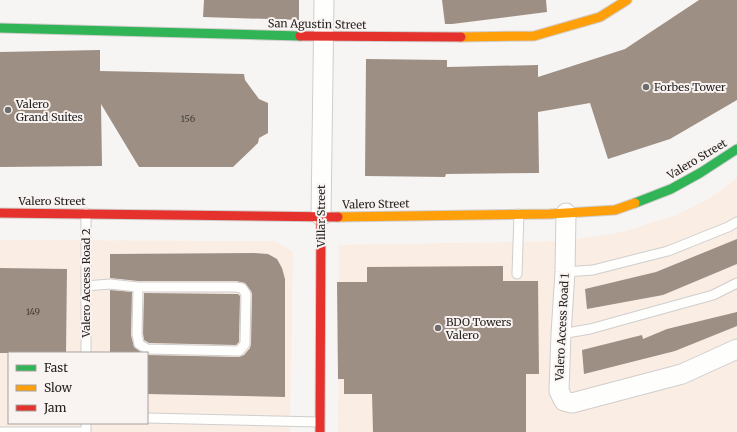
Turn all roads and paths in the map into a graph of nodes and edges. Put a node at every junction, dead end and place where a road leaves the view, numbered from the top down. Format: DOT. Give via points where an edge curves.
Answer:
graph roads {
  1 [pos="324,0"];
  2 [pos="627,0"];
  3 [pos="0,28"];
  4 [pos="323,36"];
  5 [pos="737,149"];
  6 [pos="0,213"];
  7 [pos="566,213"];
  8 [pos="86,214"];
  9 [pos="519,214"];
  10 [pos="321,216"];
  11 [pos="737,222"];
  12 [pos="565,272"];
  13 [pos="517,274"];
  14 [pos="737,283"];
  15 [pos="86,286"];
  16 [pos="138,287"];
  17 [pos="561,334"];
  18 [pos="737,349"];
  19 [pos="86,352"];
  20 [pos="148,418"];
  21 [pos="320,422"];
  22 [pos="86,424"];
  23 [pos="0,432"];
  24 [pos="320,432"];
  1 -- 4 [label="street, Villar Street"];
  2 -- 4 [label="street, San Agustin Street" via="600,17 534,36"];
  3 -- 4 [label="street, San Agustin Street"];
  4 -- 10 [label="street, Villar Street"];
  5 -- 7 [label="street, Valero Street" via="671,190 615,210"];
  6 -- 8 [label="street, Valero Street"];
  7 -- 9 [label="street, Valero Street"];
  7 -- 12 [label="street, Valero Access Road 1"];
  8 -- 10 [label="street, Valero Street"];
  8 -- 15 [label="lane, Valero Access Road 2"];
  9 -- 10 [label="street, Valero Street"];
  9 -- 13 [label="lane"];
  10 -- 21 [label="street, Villar Street"];
  11 -- 12 [label="lane" via="668,251 593,270"];
  12 -- 17 [label="street, Valero Access Road 1"];
  14 -- 17 [label="lane" via="713,295 590,330"];
  15 -- 16 [label="lane" via="110,284"];
  15 -- 19 [label="lane, Valero Access Road 2"];
  16 -- 16 [label="lane" via="137,334 140,344 147,349 239,351 244,344 246,294 242,288"];
  17 -- 18 [label="street, Valero Access Road 1" via="559,390 564,402 572,403 682,374"];
  20 -- 21 [label="lane"];
  21 -- 24 [label="street, Villar Street"];
  22 -- 23 [label="lane" via="86,432"];
}
